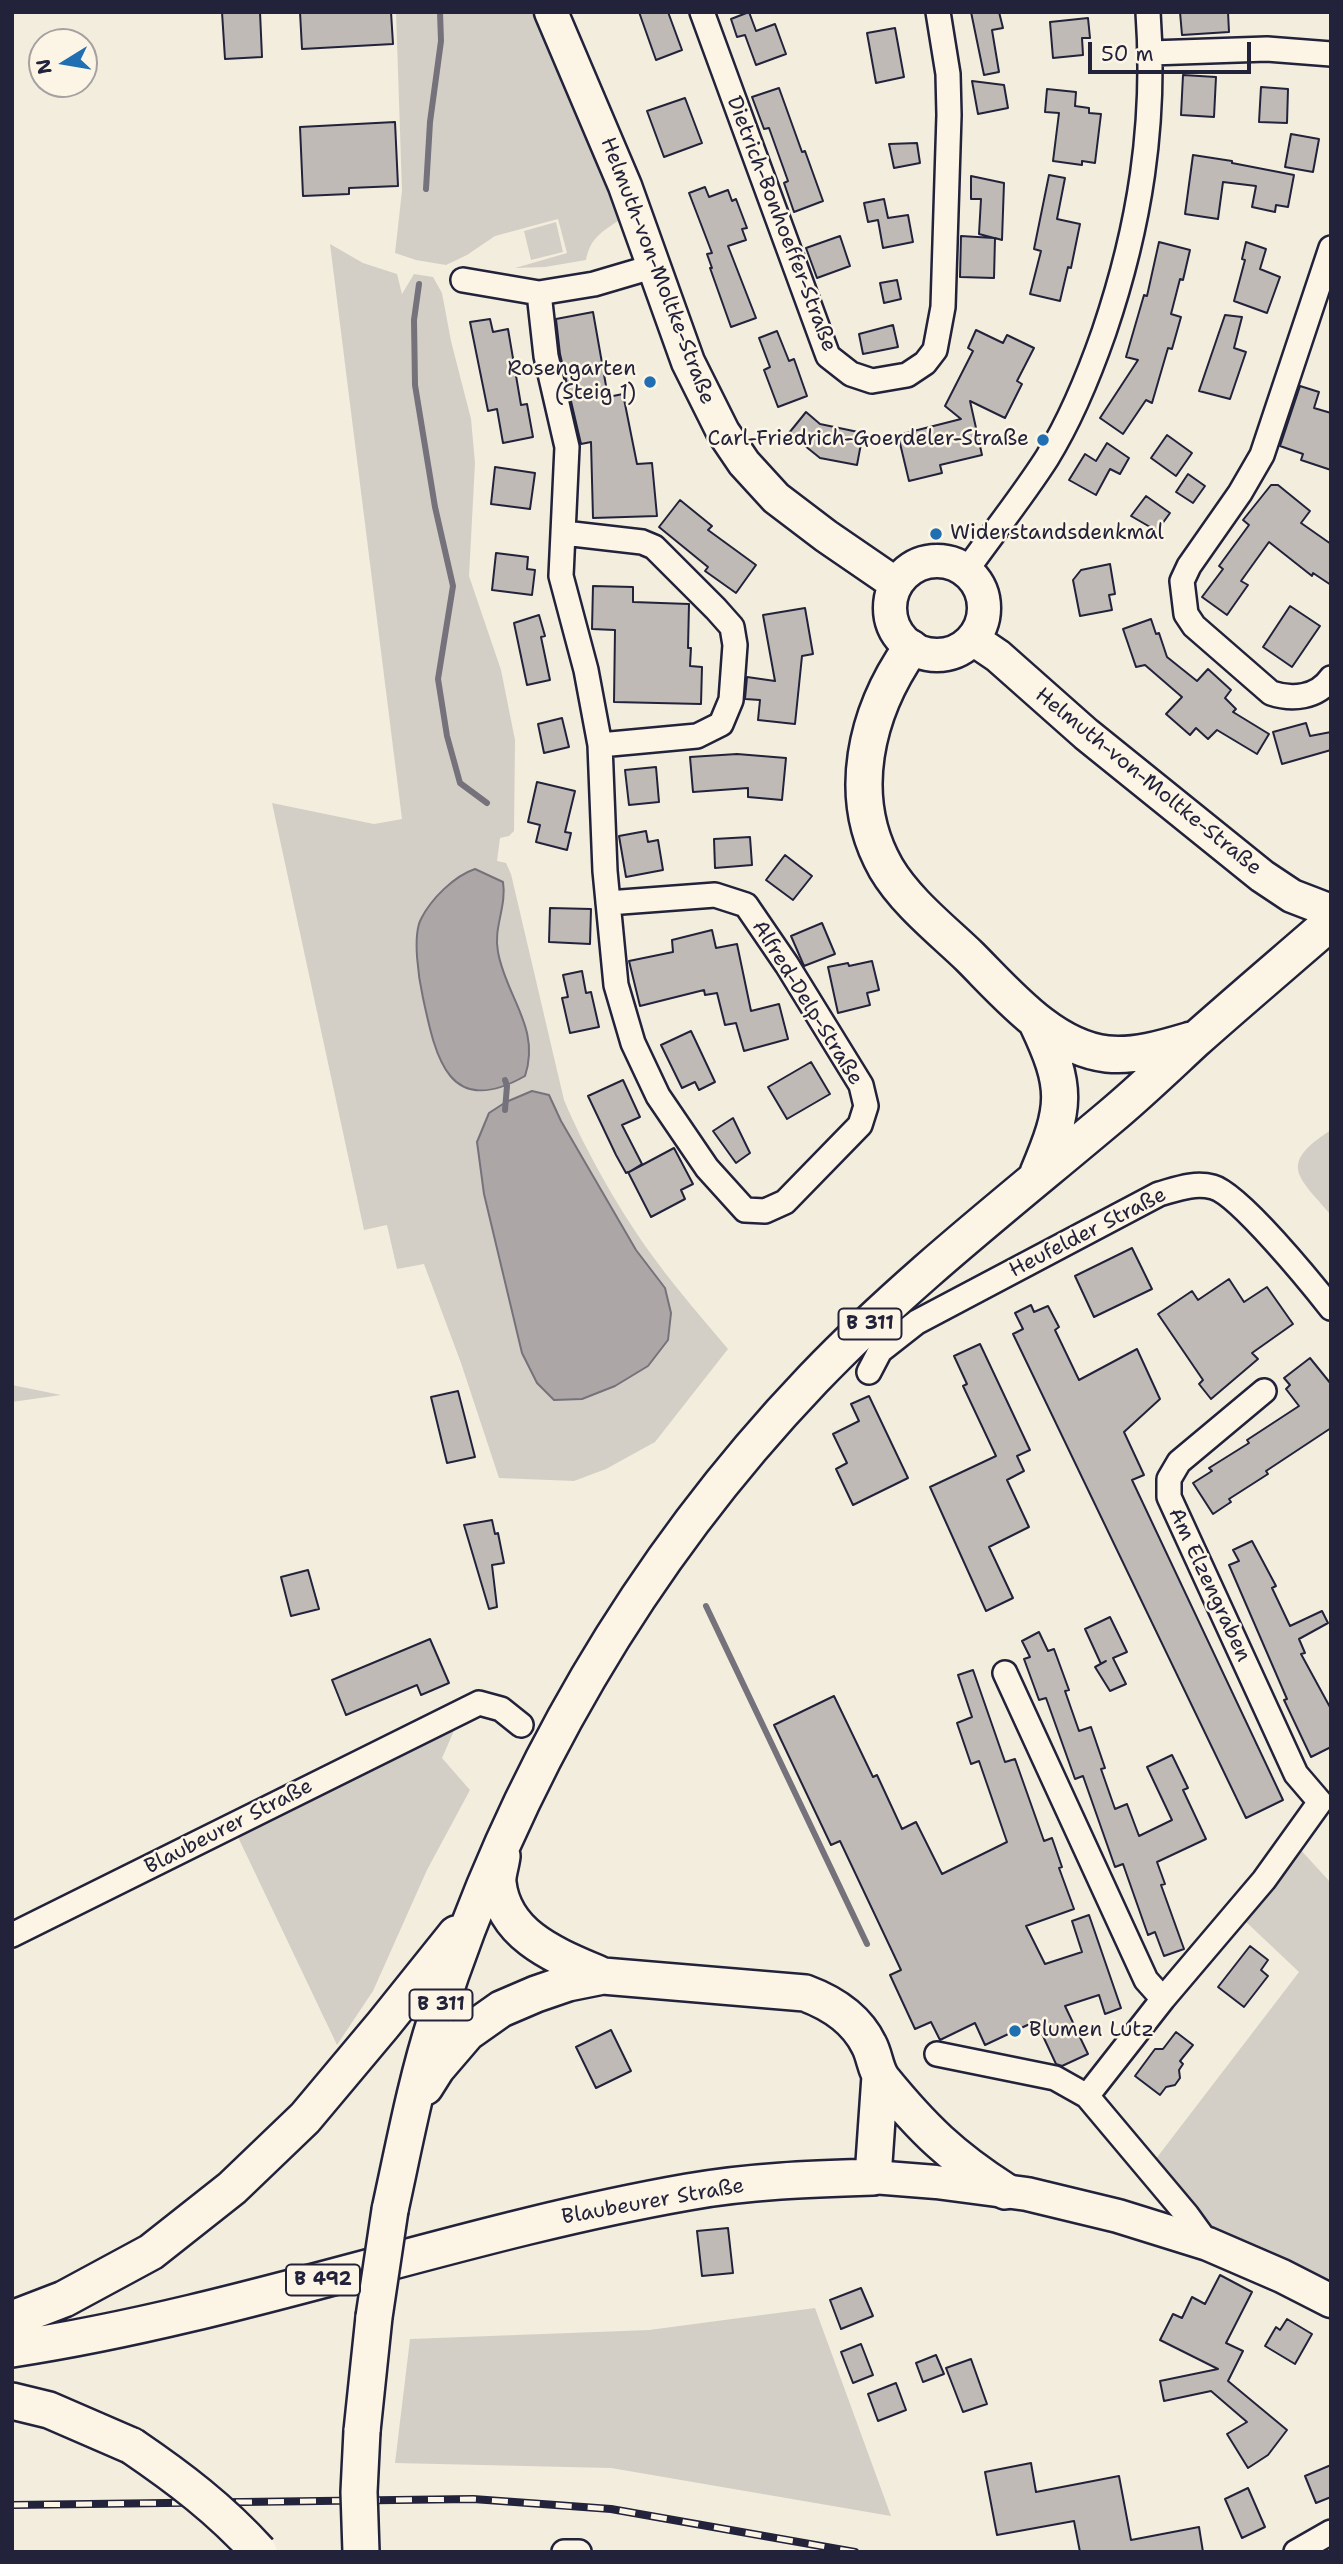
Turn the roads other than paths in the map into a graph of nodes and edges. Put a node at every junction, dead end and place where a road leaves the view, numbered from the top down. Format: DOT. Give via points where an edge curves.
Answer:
graph roads {
  1 [pos="551,12"];
  2 [pos="702,12"];
  3 [pos="938,12"];
  4 [pos="1148,12"];
  5 [pos="1151,53"];
  6 [pos="1331,54"];
  7 [pos="1331,248"];
  8 [pos="654,266"];
  9 [pos="463,280"];
  10 [pos="539,293"];
  11 [pos="564,533"];
  12 [pos="967,571"];
  13 [pos="896,584"];
  14 [pos="973,639"];
  15 [pos="911,648"];
  16 [pos="1331,678"];
  17 [pos="600,744"];
  18 [pos="608,903"];
  19 [pos="1331,911"];
  20 [pos="1331,922"];
  21 [pos="1037,1023"];
  22 [pos="1197,1038"];
  23 [pos="1035,1180"];
  24 [pos="1331,1308"];
  25 [pos="869,1372"];
  26 [pos="1264,1391"];
  27 [pos="1005,1674"];
  28 [pos="521,1725"];
  29 [pos="1325,1795"];
  30 [pos="506,1832"];
  31 [pos="475,1909"];
  32 [pos="12,1935"];
  33 [pos="603,1976"];
  34 [pos="1163,1999"];
  35 [pos="937,2054"];
  36 [pos="880,2076"];
  37 [pos="1087,2096"];
  38 [pos="413,2104"];
  39 [pos="873,2177"];
  40 [pos="1005,2191"];
  41 [pos="1208,2244"];
  42 [pos="1331,2301"];
  43 [pos="12,2319"];
  44 [pos="12,2349"];
  45 [pos="12,2401"];
  46 [pos="1331,2532"];
  47 [pos="259,2552"];
  48 [pos="361,2552"];
  49 [pos="564,2552"];
  50 [pos="579,2552"];
  51 [pos="1296,2552"];
  1 -- 8 [label="street, Helmuth-von-Moltke-Straße"];
  2 -- 3 [label="street, Dietrich-Bonhoeffer-Straße" via="828,356 851,374 872,381 907,375 925,363 937,342 943,307 949,115"];
  4 -- 5 [label="street"];
  5 -- 6 [label="street" via="1267,49"];
  5 -- 12 [label="street" via="1150,118 1140,197 1121,281 1097,351 1048,456"];
  7 -- 16 [label="street" via="1262,455 1182,581 1186,614 1194,626 1271,693 1287,699 1308,695"];
  8 -- 10 [label="street" via="594,284"];
  8 -- 13 [label="street, Helmuth-von-Moltke-Straße" via="699,389 744,463 776,498"];
  9 -- 10 [label="street"];
  10 -- 11 [label="street, Alfred-Delp-Straße" via="546,356 568,447"];
  11 -- 17 [label="street, Alfred-Delp-Straße" via="561,576"];
  11 -- 17 [label="street" via="654,547 732,627 732,700 721,724 697,736"];
  12 -- 13 [label="street" via="945,561 925,562 909,569"];
  12 -- 14 [label="street" via="979,586 984,604 982,624"];
  13 -- 15 [label="street" via="891,618"];
  14 -- 15 [label="street" via="950,654 923,654"];
  14 -- 19 [label="street, Helmuth-von-Moltke-Straße" via="1262,876 1292,896"];
  15 -- 21 [label="main road" via="894,671 876,712 864,759 864,799 871,836 887,870 910,898"];
  17 -- 18 [label="street, Alfred-Delp-Straße"];
  18 -- 18 [label="street, Alfred-Delp-Straße" via="616,985 633,1043 658,1096 707,1168 745,1210 765,1211 785,1202 860,1125 866,1106 861,1084 746,905 715,895"];
  20 -- 22 [label="main road, B 311"];
  21 -- 22 [label="main road" via="1070,1043 1106,1054 1148,1052"];
  21 -- 23 [label="main road" via="1054,1059 1061,1092 1056,1131"];
  22 -- 23 [label="main road, B 311"];
  23 -- 30 [label="main road, B 311" via="899,1295 812,1380 721,1485 655,1573 595,1665"];
  24 -- 25 [label="street, Heufelder Straße" via="1292,1260 1236,1204 1215,1188 1192,1185 1159,1194 917,1322 880,1351"];
  26 -- 29 [label="street, Am Elzengraben" via="1179,1462 1169,1479 1169,1497 1296,1774"];
  27 -- 34 [label="street" via="1146,1980"];
  28 -- 32 [label="street, Blaubeurer Straße" via="501,1709 480,1703"];
  29 -- 34 [label="street, Am Elzengraben" via="1264,1880"];
  30 -- 31 [label="main road, B 311"];
  30 -- 33 [label="main road" via="498,1882 504,1907 518,1929 544,1948"];
  31 -- 38 [label="main road, B 311" via="435,2020"];
  31 -- 43 [label="main road" via="304,2118 232,2188 150,2252 64,2299"];
  33 -- 36 [label="main road" via="805,1993 828,2001 849,2017 869,2045"];
  33 -- 38 [label="main road" via="500,2009 467,2033"];
  34 -- 37 [label="street, Am Elzengraben"];
  35 -- 37 [label="street" via="1055,2078"];
  36 -- 39 [label="main road"];
  36 -- 40 [label="main road" via="947,2151"];
  37 -- 41 [label="street"];
  38 -- 48 [label="main road, B 311, bridge" via="373,2316 362,2431"];
  39 -- 40 [label="street, Blaubeurer Straße"];
  39 -- 44 [label="main road, Blaubeurer Straße / B 492" via="741,2185 631,2203 504,2231 201,2313"];
  40 -- 41 [label="street, Blaubeurer Straße" via="1118,2216"];
  41 -- 42 [label="street, Blaubeurer Straße"];
  45 -- 47 [label="main road, bridge" via="49,2410 132,2446 185,2481"];
  46 -- 51 [label="street"];
  49 -- 50 [label="street"];
}
